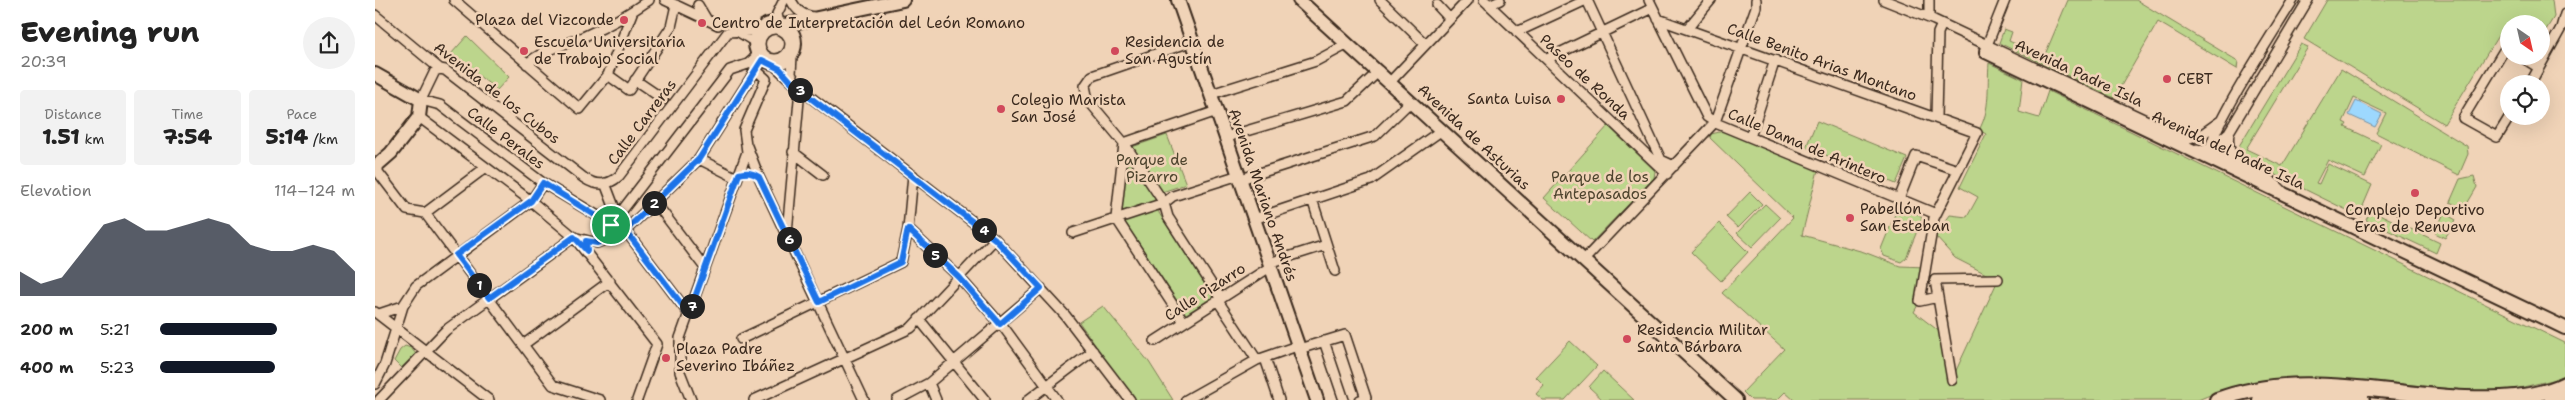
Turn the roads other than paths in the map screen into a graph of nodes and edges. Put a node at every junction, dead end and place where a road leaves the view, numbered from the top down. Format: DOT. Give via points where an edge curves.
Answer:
graph roads {
  1 [pos="454,0"];
  2 [pos="665,0"];
  3 [pos="783,0"];
  4 [pos="791,0"];
  5 [pos="902,0"];
  6 [pos="1178,0"];
  7 [pos="1380,0"];
  8 [pos="1468,0"];
  9 [pos="1500,0"];
  10 [pos="1586,0"];
  11 [pos="1711,0"];
  12 [pos="1884,0"];
  13 [pos="1929,0"];
  14 [pos="2005,0"];
  15 [pos="2293,0"];
  16 [pos="2309,0"];
  17 [pos="1304,1"];
  18 [pos="699,2"];
  19 [pos="1487,2"];
  20 [pos="1651,4"];
  21 [pos="1757,4"];
  22 [pos="640,5"];
  23 [pos="676,5"];
  24 [pos="1437,5"];
  25 [pos="695,14"];
  26 [pos="2565,14"];
  27 [pos="375,15"];
  28 [pos="813,17"];
  29 [pos="1450,18"];
  30 [pos="1929,18"];
  31 [pos="1658,19"];
  32 [pos="707,20"];
  33 [pos="1943,24"];
  34 [pos="2563,27"];
  35 [pos="785,29"];
  36 [pos="1687,29"];
  37 [pos="733,31"];
  38 [pos="1517,32"];
  39 [pos="1602,33"];
  40 [pos="758,36"];
  41 [pos="1193,41"];
  42 [pos="1348,44"];
  43 [pos="1425,44"];
  44 [pos="1987,45"];
  45 [pos="1743,48"];
  46 [pos="792,56"];
  47 [pos="2500,57"];
  48 [pos="1547,59"];
  49 [pos="1775,60"];
  50 [pos="762,62"];
  51 [pos="527,64"];
  52 [pos="2534,65"];
  53 [pos="2539,68"];
  54 [pos="440,69"];
  55 [pos="1379,72"];
  56 [pos="376,73"];
  57 [pos="608,75"];
  58 [pos="2535,75"];
  59 [pos="635,80"];
  60 [pos="1390,82"];
  61 [pos="799,89"];
  62 [pos="1211,94"];
  63 [pos="663,99"];
  64 [pos="421,100"];
  65 [pos="1411,101"];
  66 [pos="1217,111"];
  67 [pos="1936,117"];
  68 [pos="419,118"];
  69 [pos="2222,120"];
  70 [pos="1715,122"];
  71 [pos="2504,125"];
  72 [pos="1647,127"];
  73 [pos="1442,130"];
  74 [pos="2229,132"];
  75 [pos="1226,137"];
  76 [pos="1750,137"];
  77 [pos="2188,138"];
  78 [pos="1632,139"];
  79 [pos="2168,140"];
  80 [pos="746,142"];
  81 [pos="1124,143"];
  82 [pos="2209,150"];
  83 [pos="793,152"];
  84 [pos="699,159"];
  85 [pos="377,166"];
  86 [pos="1674,166"];
  87 [pos="2236,167"];
  88 [pos="485,168"];
  89 [pos="1958,170"];
  90 [pos="1667,174"];
  91 [pos="823,175"];
  92 [pos="913,175"];
  93 [pos="738,176"];
  94 [pos="759,177"];
  95 [pos="1240,177"];
  96 [pos="543,183"];
  97 [pos="605,184"];
  98 [pos="1312,199"];
  99 [pos="1899,199"];
  100 [pos="531,201"];
  101 [pos="655,202"];
  102 [pos="1164,203"];
  103 [pos="425,212"];
  104 [pos="1936,214"];
  105 [pos="618,217"];
  106 [pos="1116,218"];
  107 [pos="1254,219"];
  108 [pos="611,225"];
  109 [pos="908,229"];
  110 [pos="624,232"];
  111 [pos="787,233"];
  112 [pos="1073,233"];
  113 [pos="574,237"];
  114 [pos="995,239"];
  115 [pos="1326,245"];
  116 [pos="586,246"];
  117 [pos="456,255"];
  118 [pos="1583,260"];
  119 [pos="1270,265"];
  120 [pos="705,268"];
  121 [pos="1335,271"];
  122 [pos="959,277"];
  123 [pos="1998,280"];
  124 [pos="610,281"];
  125 [pos="1041,288"];
  126 [pos="1938,297"];
  127 [pos="489,298"];
  128 [pos="1219,300"];
  129 [pos="819,302"];
  130 [pos="403,306"];
  131 [pos="377,313"];
  132 [pos="689,314"];
  133 [pos="919,319"];
  134 [pos="1184,322"];
  135 [pos="1000,324"];
  136 [pos="397,328"];
  137 [pos="2565,328"];
  138 [pos="440,336"];
  139 [pos="741,339"];
  140 [pos="1155,341"];
  141 [pos="1324,341"];
  142 [pos="523,345"];
  143 [pos="1298,348"];
  144 [pos="427,351"];
  145 [pos="1093,351"];
  146 [pos="845,358"];
  147 [pos="1261,359"];
  148 [pos="439,360"];
  149 [pos="957,362"];
  150 [pos="1952,380"];
  151 [pos="375,384"];
  152 [pos="929,384"];
  153 [pos="2565,384"];
  154 [pos="1046,386"];
  155 [pos="2565,396"];
  156 [pos="761,399"];
  157 [pos="379,400"];
  158 [pos="489,400"];
  159 [pos="601,400"];
  160 [pos="637,400"];
  161 [pos="691,400"];
  162 [pos="864,400"];
  163 [pos="897,400"];
  164 [pos="936,400"];
  165 [pos="985,400"];
  166 [pos="1028,400"];
  167 [pos="1057,400"];
  168 [pos="1130,400"];
  169 [pos="1186,400"];
  170 [pos="1279,400"];
  171 [pos="1317,400"];
  172 [pos="1344,400"];
  173 [pos="1361,400"];
  174 [pos="1736,400"];
  175 [pos="2217,400"];
  176 [pos="2260,400"];
  177 [pos="2362,400"];
  178 [pos="2552,400"];
  1 -- 51 [label="street"];
  2 -- 23 [label="street"];
  3 -- 35 [label="street" via="777,14"];
  4 -- 28 [label="street" via="805,16"];
  5 -- 28 [label="main road"];
  6 -- 41 [label="main road, Avenida Mariano Andrés"];
  7 -- 43 [label="street"];
  8 -- 29 [label="street"];
  9 -- 19 [label="street"];
  10 -- 38 [label="street"];
  10 -- 39 [label="street"];
  11 -- 36 [label="street"];
  12 -- 30 [label="street, Avenida del Padre Isla"];
  13 -- 30 [label="street"];
  14 -- 44 [label="street"];
  15 -- 69 [label="street"];
  16 -- 74 [label="street"];
  17 -- 42 [label="main road, Avenida de Asturias"];
  18 -- 25 [label="street"];
  18 -- 32 [label="street"];
  19 -- 38 [label="street, Paseo de Ronda"];
  20 -- 31 [label="street, Calle Dama de Arintero"];
  20 -- 39 [label="street"];
  21 -- 45 [label="street"];
  22 -- 51 [label="street" via="596,32 549,50"];
  22 -- 57 [label="street"];
  23 -- 25 [label="street"];
  23 -- 59 [label="street" via="671,27"];
  24 -- 29 [label="street"];
  25 -- 32 [label="street"];
  26 -- 34 [label="street"];
  27 -- 54 [label="street, Avenida de los Cubos"];
  28 -- 35 [label="main road"];
  29 -- 43 [label="street"];
  30 -- 33 [label="street, Avenida del Padre Isla"];
  31 -- 36 [label="street, Calle Benito Arias Montano"];
  31 -- 70 [label="street, Calle Dama de Arintero" via="1707,117"];
  32 -- 37 [label="street"];
  33 -- 44 [label="street, Avenida del Padre Isla"];
  33 -- 67 [label="street" via="1939,34"];
  34 -- 53 [label="street"];
  35 -- 40 [label="main road" via="767,25"];
  35 -- 46 [label="main road" via="796,46"];
  36 -- 45 [label="street, Calle Benito Arias Montano"];
  37 -- 40 [label="street"];
  37 -- 97 [label="street, Calle Carreras" via="619,176"];
  38 -- 48 [label="street, Paseo de Ronda"];
  39 -- 48 [label="street"];
  39 -- 72 [label="street"];
  40 -- 50 [label="main road"];
  41 -- 62 [label="main road, Avenida Mariano Andrés"];
  41 -- 81 [label="street" via="1092,76 1085,86 1088,100"];
  42 -- 55 [label="main road, Avenida de Asturias"];
  42 -- 62 [label="street" via="1316,61"];
  43 -- 60 [label="street"];
  44 -- 77 [label="street, Avenida Padre Isla"];
  44 -- 79 [label="main road, Avenida del Padre Isla" via="1986,52"];
  45 -- 49 [label="street, Calle Benito Arias Montano"];
  45 -- 70 [label="street"];
  46 -- 50 [label="main road" via="783,62"];
  46 -- 61 [label="street" via="791,74"];
  47 -- 71 [label="street" via="2463,118 2497,137"];
  48 -- 78 [label="street, Paseo de Ronda"];
  49 -- 67 [label="street, Calle Benito Arias Montano"];
  49 -- 76 [label="street"];
  50 -- 61 [label="street"];
  50 -- 80 [label="street" via="766,79 744,130"];
  50 -- 84 [label="street"];
  50 -- 105 [label="street" via="730,70"];
  51 -- 57 [label="street" via="580,109"];
  52 -- 53 [label="street"];
  53 -- 58 [label="street"];
  54 -- 64 [label="street" via="435,71"];
  54 -- 97 [label="street, Avenida de los Cubos" via="584,178"];
  55 -- 60 [label="main road, Avenida de Asturias"];
  55 -- 75 [label="street" via="1347,101"];
  56 -- 64 [label="main road"];
  57 -- 59 [label="street" via="629,90"];
  59 -- 63 [label="street"];
  60 -- 65 [label="main road, Avenida de Asturias"];
  61 -- 83 [label="street"];
  61 -- 92 [label="street"];
  62 -- 66 [label="main road, Avenida Mariano Andrés"];
  64 -- 68 [label="main road"];
  64 -- 96 [label="street, Calle Perales" via="440,104"];
  65 -- 73 [label="main road, Avenida de Asturias"];
  65 -- 95 [label="street" via="1375,136"];
  66 -- 75 [label="main road, Avenida Mariano Andrés"];
  66 -- 81 [label="street"];
  67 -- 89 [label="street, Calle Benito Arias Montano" via="1977,133"];
  68 -- 85 [label="main road"];
  68 -- 88 [label="street"];
  69 -- 77 [label="street" via="2201,135"];
  69 -- 82 [label="street"];
  70 -- 76 [label="street, Calle Dama de Arintero"];
  70 -- 86 [label="street"];
  72 -- 78 [label="street" via="1641,136"];
  72 -- 86 [label="street" via="1661,160"];
  73 -- 98 [label="street" via="1371,180"];
  73 -- 118 [label="main road, Avenida de Asturias"];
  74 -- 82 [label="street"];
  74 -- 87 [label="street" via="2229,150"];
  75 -- 95 [label="main road, Avenida Mariano Andrés"];
  76 -- 99 [label="street, Calle Dama de Arintero"];
  77 -- 82 [label="street, Avenida Padre Isla"];
  78 -- 90 [label="street, Paseo de Ronda"];
  79 -- 82 [label="street" via="2179,140 2202,151"];
  79 -- 87 [label="main road, Avenida del Padre Isla"];
  80 -- 93 [label="street" via="747,152"];
  80 -- 94 [label="street"];
  81 -- 102 [label="street"];
  81 -- 106 [label="street"];
  82 -- 87 [label="street" via="2212,156"];
  83 -- 91 [label="street"];
  83 -- 111 [label="street"];
  84 -- 93 [label="street"];
  84 -- 101 [label="street"];
  85 -- 103 [label="street" via="378,172 407,210"];
  86 -- 90 [label="street"];
  87 -- 137 [label="main road, Avenida del Padre Isla" via="2285,195"];
  88 -- 100 [label="street"];
  88 -- 103 [label="street"];
  89 -- 99 [label="street" via="1916,156"];
  89 -- 104 [label="street"];
  90 -- 118 [label="street"];
  92 -- 109 [label="street"];
  92 -- 114 [label="street"];
  93 -- 94 [label="street" via="753,173"];
  93 -- 120 [label="street"];
  94 -- 111 [label="street"];
  95 -- 102 [label="street" via="1173,196"];
  95 -- 107 [label="main road, Avenida Mariano Andrés"];
  96 -- 100 [label="street"];
  96 -- 108 [label="street, Calle Perales"];
  97 -- 105 [label="street"];
  98 -- 107 [label="street"];
  98 -- 115 [label="street"];
  99 -- 104 [label="street, Calle Dama de Arintero"];
  100 -- 113 [label="street"];
  100 -- 117 [label="street"];
  101 -- 110 [label="street"];
  101 -- 120 [label="street"];
  102 -- 106 [label="street"];
  102 -- 128 [label="street" via="1168,217"];
  103 -- 117 [label="street"];
  104 -- 126 [label="street" via="1920,301"];
  105 -- 108 [label="street"];
  106 -- 112 [label="street"];
  106 -- 134 [label="street"];
  107 -- 119 [label="main road, Avenida Mariano Andrés"];
  108 -- 110 [label="street, Calle Perales"];
  109 -- 122 [label="street"];
  109 -- 129 [label="street" via="901,262"];
  110 -- 116 [label="street"];
  110 -- 132 [label="street, Calle Perales"];
  111 -- 129 [label="street"];
  113 -- 116 [label="street"];
  113 -- 127 [label="street"];
  114 -- 122 [label="street"];
  114 -- 125 [label="street"];
  115 -- 119 [label="street, Calle Pizarro"];
  115 -- 121 [label="street"];
  116 -- 124 [label="street"];
  117 -- 127 [label="street"];
  117 -- 130 [label="street" via="421,281"];
  118 -- 174 [label="main road, Avenida de Asturias"];
  119 -- 128 [label="street, Calle Pizarro"];
  119 -- 143 [label="main road, Avenida Mariano Andrés"];
  120 -- 132 [label="street"];
  122 -- 133 [label="street"];
  122 -- 135 [label="street"];
  123 -- 126 [label="street" via="1935,280"];
  124 -- 142 [label="street"];
  124 -- 160 [label="street" via="657,344"];
  125 -- 135 [label="street"];
  125 -- 145 [label="street"];
  126 -- 150 [label="street"];
  127 -- 138 [label="street"];
  127 -- 142 [label="street"];
  128 -- 134 [label="street, Calle Pizarro"];
  128 -- 147 [label="street"];
  129 -- 139 [label="street"];
  129 -- 146 [label="street"];
  130 -- 131 [label="street"];
  130 -- 136 [label="street"];
  131 -- 136 [label="street"];
  132 -- 161 [label="street" via="680,341 680,372"];
  133 -- 146 [label="street" via="911,328"];
  133 -- 149 [label="street"];
  134 -- 140 [label="street, Calle Pizarro"];
  135 -- 149 [label="street"];
  135 -- 154 [label="street"];
  136 -- 144 [label="street"];
  136 -- 151 [label="street"];
  138 -- 144 [label="street"];
  138 -- 148 [label="street"];
  141 -- 143 [label="street"];
  141 -- 172 [label="street"];
  141 -- 173 [label="street" via="1345,335 1366,398"];
  142 -- 159 [label="street" via="553,385"];
  143 -- 147 [label="street"];
  143 -- 171 [label="main road, Avenida Mariano Andrés"];
  144 -- 148 [label="street"];
  144 -- 157 [label="street"];
  145 -- 154 [label="street"];
  145 -- 168 [label="street"];
  146 -- 156 [label="street"];
  146 -- 162 [label="street"];
  147 -- 169 [label="street"];
  147 -- 170 [label="street"];
  148 -- 158 [label="street"];
  149 -- 152 [label="street"];
  149 -- 165 [label="street"];
  152 -- 163 [label="street"];
  152 -- 164 [label="street"];
  153 -- 175 [label="main road" via="2523,396 2484,399 2287,385"];
  154 -- 166 [label="street"];
  154 -- 167 [label="street"];
  155 -- 178 [label="main road"];
  176 -- 177 [label="main road" via="2291,396"];
}
